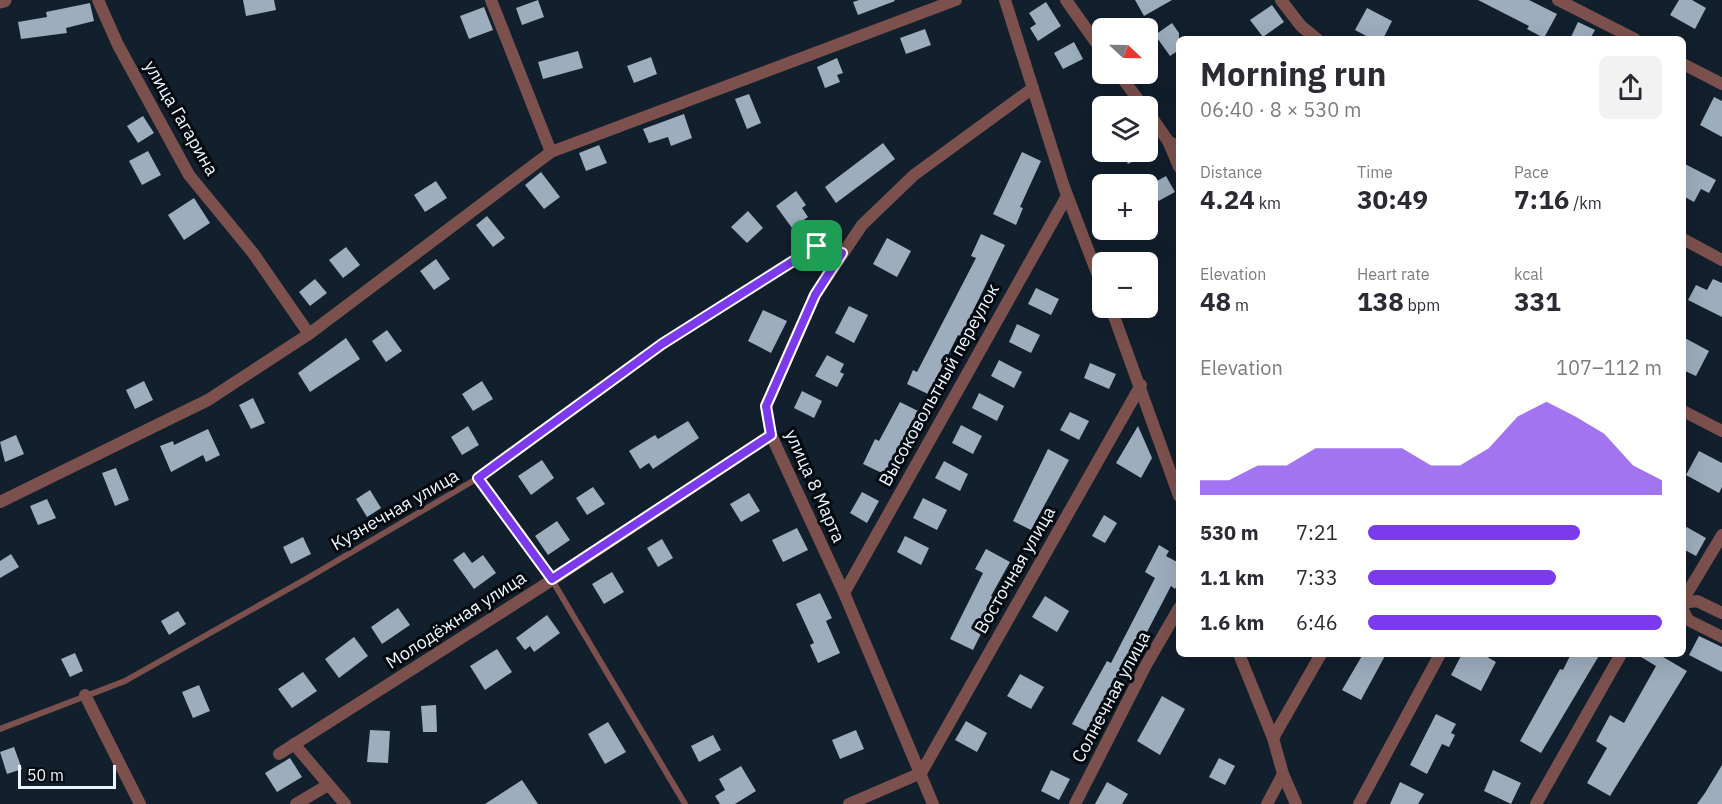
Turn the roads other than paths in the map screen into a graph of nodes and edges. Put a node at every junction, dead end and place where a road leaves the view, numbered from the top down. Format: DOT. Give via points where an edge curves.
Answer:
graph roads {
  1 [pos="98,0"];
  2 [pos="491,0"];
  3 [pos="956,0"];
  4 [pos="1005,0"];
  5 [pos="1066,0"];
  6 [pos="1281,0"];
  7 [pos="1558,0"];
  8 [pos="1313,36"];
  9 [pos="1629,36"];
  10 [pos="1092,37"];
  11 [pos="1686,66"];
  12 [pos="1722,84"];
  13 [pos="1033,88"];
  14 [pos="1158,124"];
  15 [pos="1174,144"];
  16 [pos="550,152"];
  17 [pos="1067,196"];
  18 [pos="1686,241"];
  19 [pos="842,253"];
  20 [pos="1092,260"];
  21 [pos="1722,260"];
  22 [pos="1115,318"];
  23 [pos="309,334"];
  24 [pos="1141,385"];
  25 [pos="1686,413"];
  26 [pos="1722,431"];
  27 [pos="771,435"];
  28 [pos="478,478"];
  29 [pos="1176,487"];
  30 [pos="0,502"];
  31 [pos="1722,535"];
  32 [pos="552,579"];
  33 [pos="844,593"];
  34 [pos="1686,597"];
  35 [pos="1686,602"];
  36 [pos="1176,613"];
  37 [pos="1722,613"];
  38 [pos="1686,616"];
  39 [pos="1722,638"];
  40 [pos="1240,657"];
  41 [pos="1319,657"];
  42 [pos="1438,657"];
  43 [pos="1619,657"];
  44 [pos="85,695"];
  45 [pos="0,729"];
  46 [pos="1273,738"];
  47 [pos="294,744"];
  48 [pos="279,754"];
  49 [pos="921,773"];
  50 [pos="1283,774"];
  51 [pos="328,785"];
  52 [pos="140,804"];
  53 [pos="296,804"];
  54 [pos="345,804"];
  55 [pos="685,804"];
  56 [pos="849,804"];
  57 [pos="933,804"];
  58 [pos="1076,804"];
  59 [pos="1267,804"];
  60 [pos="1296,804"];
  61 [pos="1359,804"];
  62 [pos="1536,804"];
  1 -- 23 [label="street, улица Гагарина" via="118,45 189,175 254,253"];
  2 -- 16 [label="street"];
  3 -- 16 [label="street"];
  4 -- 13 [label="street"];
  5 -- 10 [label="street"];
  6 -- 8 [label="street"];
  7 -- 9 [label="street"];
  11 -- 12 [label="street"];
  13 -- 17 [label="street"];
  13 -- 19 [label="street, улица 8 Марта" via="914,175 862,225"];
  14 -- 15 [label="street"];
  16 -- 23 [label="street"];
  17 -- 20 [label="street"];
  17 -- 33 [label="street, Высоковольтный переулок"];
  18 -- 21 [label="street"];
  19 -- 27 [label="street, улица 8 Марта" via="815,295 766,406"];
  19 -- 28 [label="lane, Кузнечная улица" via="817,246 662,344"];
  22 -- 24 [label="street"];
  23 -- 30 [label="street" via="208,400"];
  24 -- 29 [label="street"];
  24 -- 49 [label="street, Восточная улица"];
  25 -- 26 [label="street"];
  27 -- 32 [label="street, Молодёжная улица"];
  27 -- 33 [label="street, улица 8 Марта"];
  28 -- 32 [label="lane"];
  28 -- 44 [label="lane, Кузнечная улица" via="125,681"];
  31 -- 34 [label="street"];
  32 -- 47 [label="street, Молодёжная улица"];
  32 -- 55 [label="lane"];
  33 -- 49 [label="street, улица 8 Марта"];
  35 -- 37 [label="street" via="1697,601"];
  36 -- 58 [label="street, Солнечная улица"];
  38 -- 39 [label="street"];
  40 -- 46 [label="street"];
  41 -- 46 [label="street"];
  42 -- 61 [label="street"];
  43 -- 62 [label="street"];
  44 -- 45 [label="lane, Кузнечная улица"];
  44 -- 52 [label="street"];
  46 -- 50 [label="street"];
  47 -- 48 [label="street, Молодёжная улица"];
  47 -- 51 [label="street"];
  49 -- 56 [label="street"];
  49 -- 57 [label="street, улица 8 Марта"];
  50 -- 59 [label="street"];
  50 -- 60 [label="street"];
  51 -- 53 [label="street"];
  51 -- 54 [label="street"];
}
